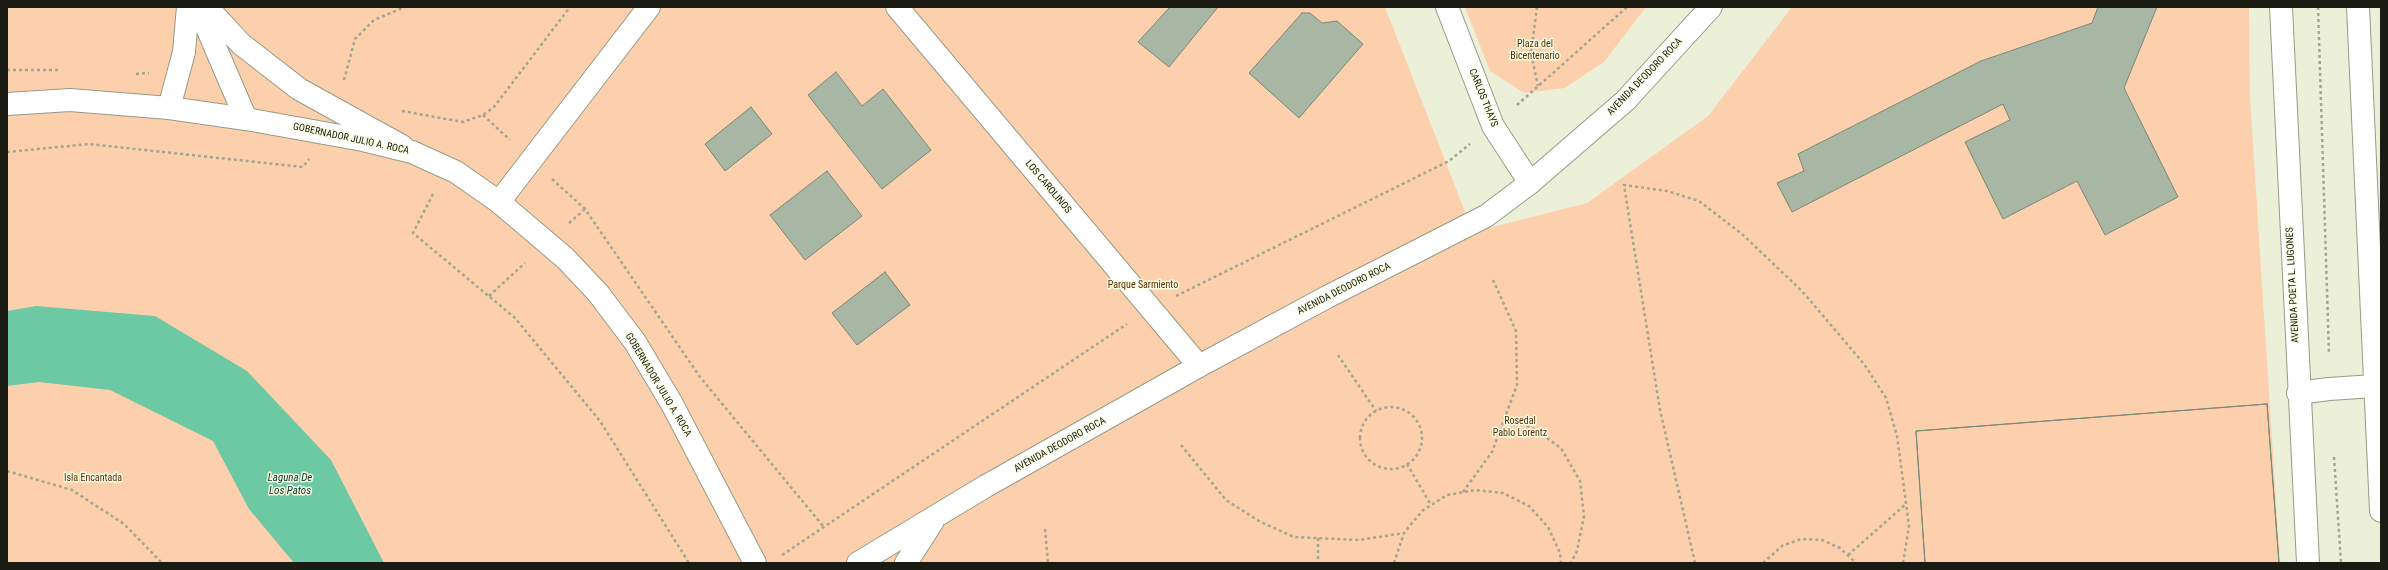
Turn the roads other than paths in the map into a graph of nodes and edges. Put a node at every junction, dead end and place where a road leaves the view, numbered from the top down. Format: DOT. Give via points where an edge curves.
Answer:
graph roads {
  1 [pos="188,7"];
  2 [pos="198,7"];
  3 [pos="207,7"];
  4 [pos="649,7"];
  5 [pos="897,7"];
  6 [pos="1447,7"];
  7 [pos="1710,7"];
  8 [pos="2281,7"];
  9 [pos="2358,7"];
  10 [pos="7,104"];
  11 [pos="169,108"];
  12 [pos="246,118"];
  13 [pos="412,152"];
  14 [pos="1530,183"];
  15 [pos="499,202"];
  16 [pos="1199,366"];
  17 [pos="2378,389"];
  18 [pos="2298,393"];
  19 [pos="2381,511"];
  20 [pos="936,516"];
  21 [pos="755,563"];
  22 [pos="858,563"];
  23 [pos="906,563"];
  24 [pos="2308,563"];
  1 -- 11 [label="main road" via="184,52"];
  2 -- 12 [label="main road"];
  3 -- 13 [label="main road" via="241,44 299,89"];
  4 -- 15 [label="main road"];
  5 -- 16 [label="main road, LOS CAROLINOS"];
  6 -- 14 [label="main road, CARLOS THAYS" via="1493,126"];
  7 -- 14 [label="main road, AVENIDA DEODORO ROCA" via="1625,101"];
  8 -- 18 [label="main road, AVENIDA POETA L. LUGONES"];
  9 -- 17 [label="main road"];
  10 -- 11 [label="main road, GOBERNADOR JULIO A. ROCA" via="70,100"];
  11 -- 12 [label="main road, GOBERNADOR JULIO A. ROCA"];
  12 -- 13 [label="main road, GOBERNADOR JULIO A. ROCA"];
  13 -- 15 [label="main road, GOBERNADOR JULIO A. ROCA" via="447,167"];
  14 -- 16 [label="main road, AVENIDA DEODORO ROCA" via="1486,216"];
  15 -- 21 [label="main road, GOBERNADOR JULIO A. ROCA" via="565,258 598,293 635,342 672,404"];
  16 -- 20 [label="main road, AVENIDA DEODORO ROCA"];
  17 -- 18 [label="main road" via="2329,389"];
  17 -- 19 [label="main road"];
  18 -- 24 [label="main road, AVENIDA POETA L. LUGONES"];
  20 -- 22 [label="main road, AVENIDA DEODORO ROCA"];
  20 -- 23 [label="main road, AVENIDA DEODORO ROCA"];
}
